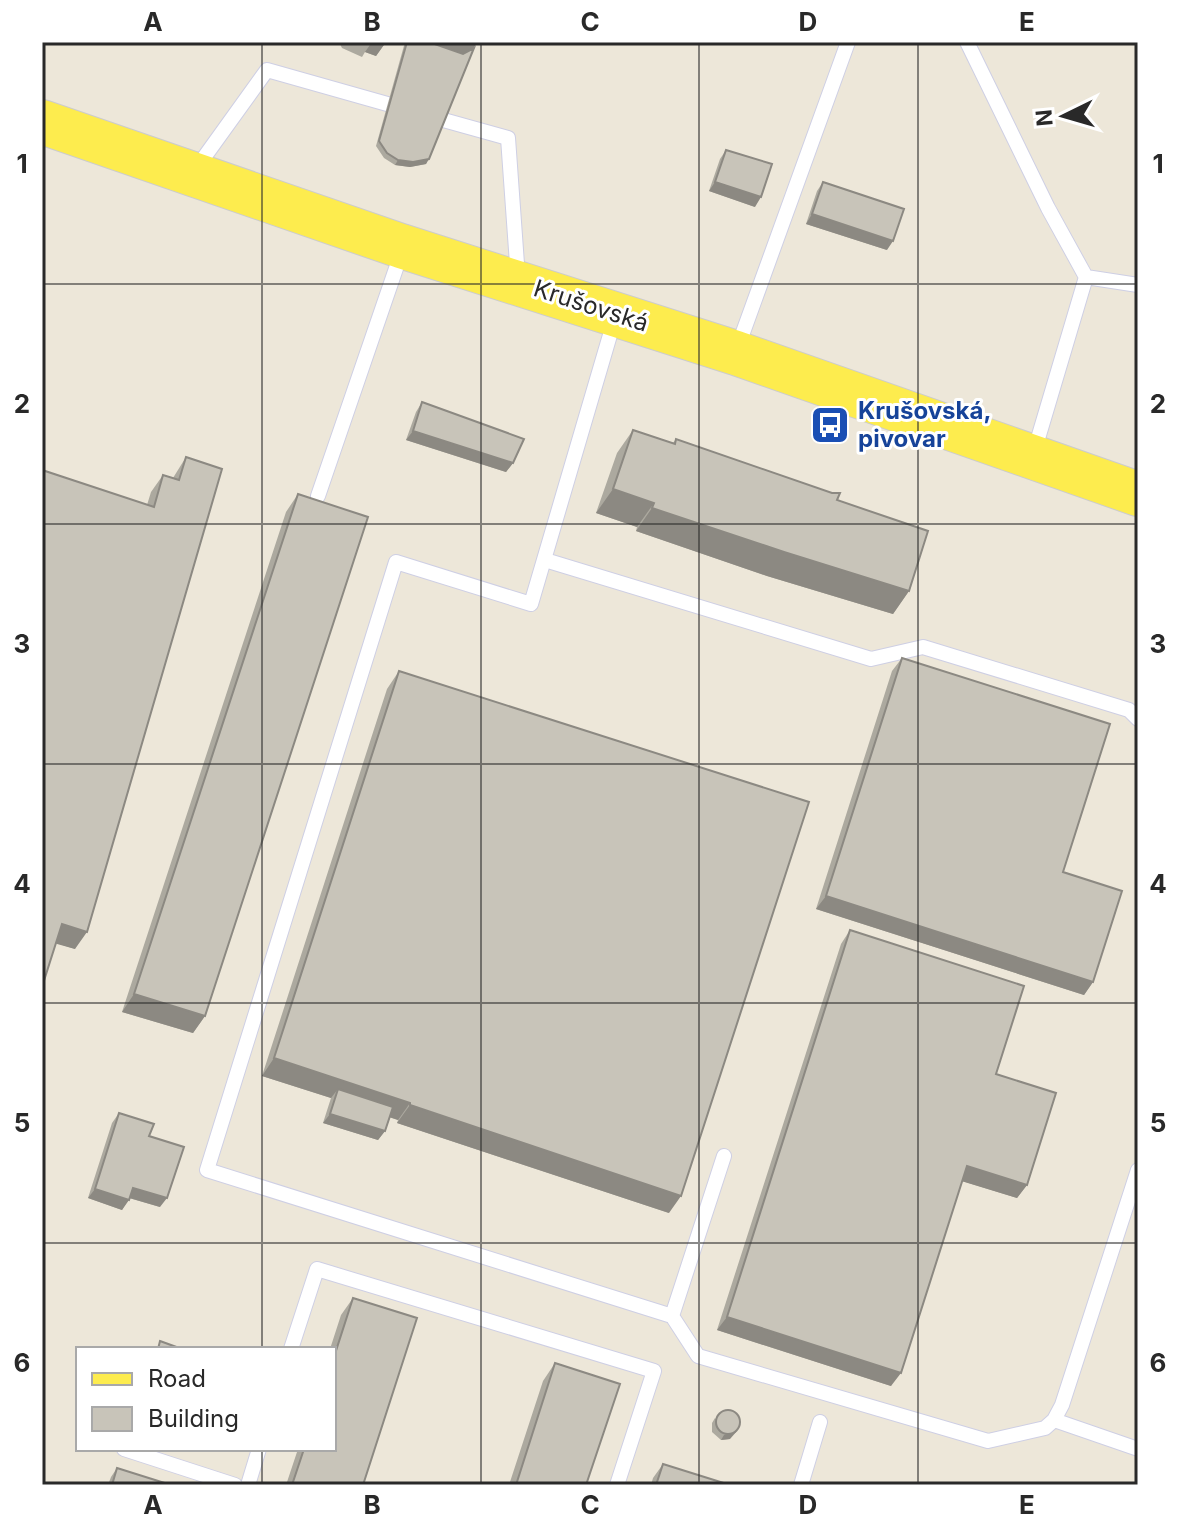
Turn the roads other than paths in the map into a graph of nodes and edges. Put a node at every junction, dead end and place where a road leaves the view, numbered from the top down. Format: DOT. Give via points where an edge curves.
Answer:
graph roads {
  1 [pos="848,42"];
  2 [pos="967,42"];
  3 [pos="42,122"];
  4 [pos="192,174"];
  5 [pos="403,246"];
  6 [pos="1086,277"];
  7 [pos="518,283"];
  8 [pos="1138,285"];
  9 [pos="616,314"];
  10 [pos="736,353"];
  11 [pos="1033,456"];
  12 [pos="1138,494"];
  13 [pos="318,496"];
  14 [pos="545,560"];
  15 [pos="1138,719"];
  16 [pos="724,1156"];
  17 [pos="1138,1170"];
  18 [pos="672,1316"];
  19 [pos="292,1347"];
  20 [pos="1054,1420"];
  21 [pos="820,1422"];
  22 [pos="1138,1449"];
  23 [pos="130,1451"];
  24 [pos="258,1451"];
  25 [pos="235,1485"];
  26 [pos="248,1485"];
  27 [pos="617,1485"];
  28 [pos="801,1485"];
  1 -- 10 [label="lane"];
  2 -- 6 [label="lane"];
  3 -- 4 [label="main road, Krušovská"];
  4 -- 5 [label="main road, Krušovská"];
  4 -- 7 [label="lane" via="267,70 508,138"];
  5 -- 7 [label="main road, Krušovská"];
  5 -- 13 [label="lane"];
  6 -- 8 [label="lane"];
  6 -- 11 [label="lane"];
  7 -- 9 [label="main road, Krušovská"];
  9 -- 10 [label="main road, Krušovská"];
  9 -- 14 [label="lane"];
  10 -- 11 [label="main road, Krušovská"];
  11 -- 12 [label="main road, Krušovská"];
  14 -- 15 [label="lane" via="871,659 923,647 1129,710"];
  14 -- 18 [label="lane" via="531,604 396,562 207,1170"];
  16 -- 18 [label="lane"];
  17 -- 20 [label="lane"];
  18 -- 20 [label="lane" via="698,1356 988,1441 1045,1428"];
  19 -- 27 [label="lane" via="317,1269 654,1371"];
  20 -- 22 [label="lane"];
  21 -- 28 [label="lane"];
  23 -- 25 [label="lane"];
  24 -- 26 [label="lane"];
}
